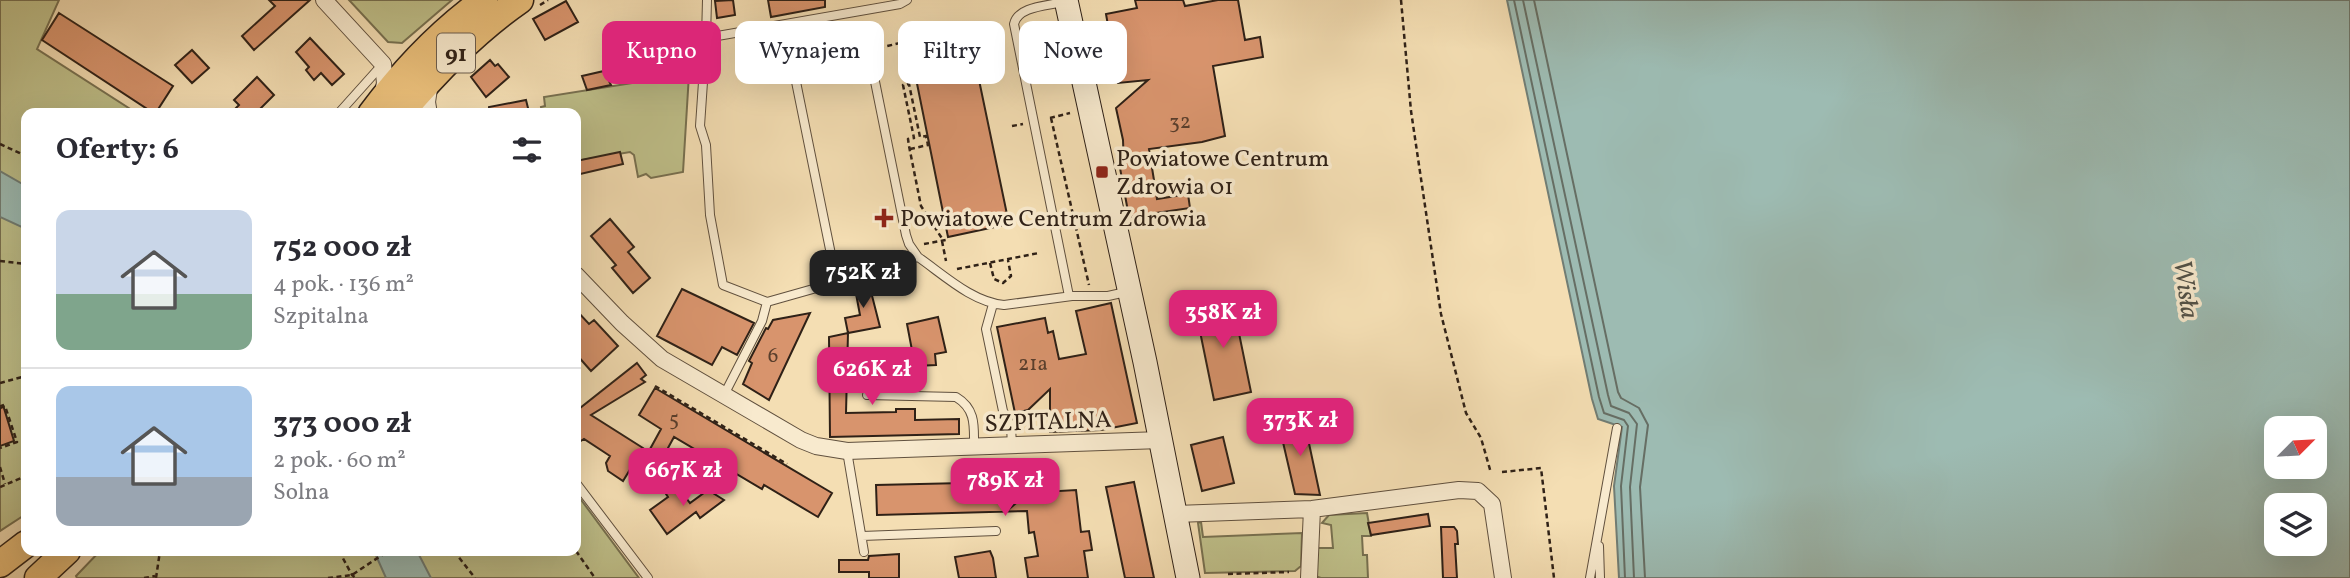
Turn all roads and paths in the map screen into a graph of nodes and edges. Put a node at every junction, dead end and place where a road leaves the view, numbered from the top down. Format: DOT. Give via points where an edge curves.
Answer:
graph roads {
  1 [pos="324,0"];
  2 [pos="520,0"];
  3 [pos="708,0"];
  4 [pos="907,0"];
  5 [pos="1401,0"];
  6 [pos="1066,1"];
  7 [pos="472,4"];
  8 [pos="707,21"];
  9 [pos="721,35"];
  10 [pos="383,64"];
  11 [pos="427,66"];
  12 [pos="703,84"];
  13 [pos="796,84"];
  14 [pos="876,84"];
  15 [pos="343,108"];
  16 [pos="384,108"];
  17 [pos="385,108"];
  18 [pos="429,108"];
  19 [pos="1074,112"];
  20 [pos="1051,118"];
  21 [pos="1040,120"];
  22 [pos="1026,123"];
  23 [pos="1013,126"];
  24 [pos="0,146"];
  25 [pos="910,149"];
  26 [pos="21,154"];
  27 [pos="944,240"];
  28 [pos="911,247"];
  29 [pos="1039,253"];
  30 [pos="918,257"];
  31 [pos="1008,260"];
  32 [pos="0,261"];
  33 [pos="21,263"];
  34 [pos="990,263"];
  35 [pos="835,275"];
  36 [pos="581,280"];
  37 [pos="1129,291"];
  38 [pos="1069,296"];
  39 [pos="1091,296"];
  40 [pos="767,302"];
  41 [pos="993,304"];
  42 [pos="21,377"];
  43 [pos="0,383"];
  44 [pos="655,386"];
  45 [pos="724,395"];
  46 [pos="867,395"];
  47 [pos="0,408"];
  48 [pos="1617,428"];
  49 [pos="1161,439"];
  50 [pos="974,446"];
  51 [pos="1012,446"];
  52 [pos="0,448"];
  53 [pos="847,451"];
  54 [pos="787,464"];
  55 [pos="0,467"];
  56 [pos="1502,472"];
  57 [pos="1491,473"];
  58 [pos="21,478"];
  59 [pos="5,485"];
  60 [pos="0,486"];
  61 [pos="581,490"];
  62 [pos="1312,509"];
  63 [pos="1176,514"];
  64 [pos="1599,528"];
  65 [pos="996,531"];
  66 [pos="862,536"];
  67 [pos="21,548"];
  68 [pos="864,552"];
  69 [pos="62,556"];
  70 [pos="159,556"];
  71 [pos="341,556"];
  72 [pos="380,556"];
  73 [pos="458,556"];
  74 [pos="579,556"];
  75 [pos="0,564"];
  76 [pos="1289,572"];
  77 [pos="1228,574"];
  78 [pos="155,577"];
  79 [pos="351,577"];
  80 [pos="38,578"];
  81 [pos="144,578"];
  82 [pos="328,578"];
  83 [pos="356,578"];
  84 [pos="475,578"];
  85 [pos="594,578"];
  86 [pos="649,578"];
  87 [pos="1188,578"];
  88 [pos="1309,578"];
  89 [pos="1503,578"];
  90 [pos="1553,578"];
  91 [pos="1590,578"];
  92 [pos="1601,578"];
  1 -- 10 [label="street"];
  2 -- 11 [label="main road, 91"];
  3 -- 8 [label="lane"];
  4 -- 9 [label="lane"];
  5 -- 57 [label="path" via="1411,111 1441,314 1466,413"];
  6 -- 37 [label="main road"];
  6 -- 38 [label="lane" via="1022,12 1013,24"];
  7 -- 11 [label="main road, 91"];
  10 -- 11 [label="street" via="408,60"];
  10 -- 15 [label="lane"];
  10 -- 16 [label="street"];
  11 -- 17 [label="main road, 91"];
  11 -- 18 [label="street"];
  12 -- 40 [label="lane" via="700,126 706,145 709,215 723,285"];
  13 -- 35 [label="lane"];
  14 -- 28 [label="lane"];
  19 -- 20 [label="path"];
  20 -- 21 [label="path"];
  20 -- 39 [label="path"];
  22 -- 23 [label="path"];
  24 -- 26 [label="path"];
  25 -- 25 [label="path" via="908,139 914,138 903,85 909,84 920,137 926,136 928,145"];
  25 -- 27 [label="path" via="921,206"];
  27 -- 28 [label="path"];
  27 -- 34 [label="path" via="947,262 958,270"];
  28 -- 30 [label="lane"];
  29 -- 31 [label="path"];
  30 -- 35 [label="lane"];
  30 -- 41 [label="lane"];
  31 -- 34 [label="path"];
  31 -- 34 [label="path" via="1010,276 1003,283 994,279"];
  32 -- 33 [label="path"];
  35 -- 40 [label="lane" via="820,287"];
  36 -- 45 [label="street, SZPITALNA" via="653,352"];
  37 -- 39 [label="lane"];
  37 -- 49 [label="main road"];
  38 -- 39 [label="lane"];
  38 -- 41 [label="lane"];
  40 -- 45 [label="lane"];
  41 -- 51 [label="lane" via="986,329"];
  42 -- 43 [label="path"];
  44 -- 54 [label="path"];
  45 -- 53 [label="street, SZPITALNA" via="801,440"];
  46 -- 50 [label="lane" via="956,397 974,417"];
  47 -- 52 [label="path" via="5,406 17,442"];
  48 -- 64 [label="lane"];
  49 -- 51 [label="street, SZPITALNA"];
  49 -- 63 [label="main road"];
  50 -- 51 [label="street, SZPITALNA"];
  50 -- 53 [label="street, SZPITALNA"];
  53 -- 66 [label="lane"];
  55 -- 59 [label="path"];
  56 -- 90 [label="path" via="1541,468"];
  58 -- 59 [label="path"];
  59 -- 60 [label="path"];
  61 -- 86 [label="lane"];
  62 -- 63 [label="street"];
  62 -- 88 [label="street"];
  62 -- 89 [label="street" via="1459,490 1483,494 1494,511"];
  63 -- 87 [label="main road"];
  64 -- 91 [label="lane"];
  64 -- 92 [label="lane"];
  65 -- 66 [label="lane"];
  66 -- 68 [label="lane"];
  67 -- 75 [label="main road"];
  69 -- 80 [label="main road"];
  70 -- 78 [label="path"];
  71 -- 79 [label="path"];
  72 -- 79 [label="path"];
  73 -- 84 [label="path"];
  74 -- 85 [label="path"];
  76 -- 77 [label="path"];
  78 -- 81 [label="path"];
  79 -- 82 [label="path"];
  79 -- 83 [label="path"];
}
